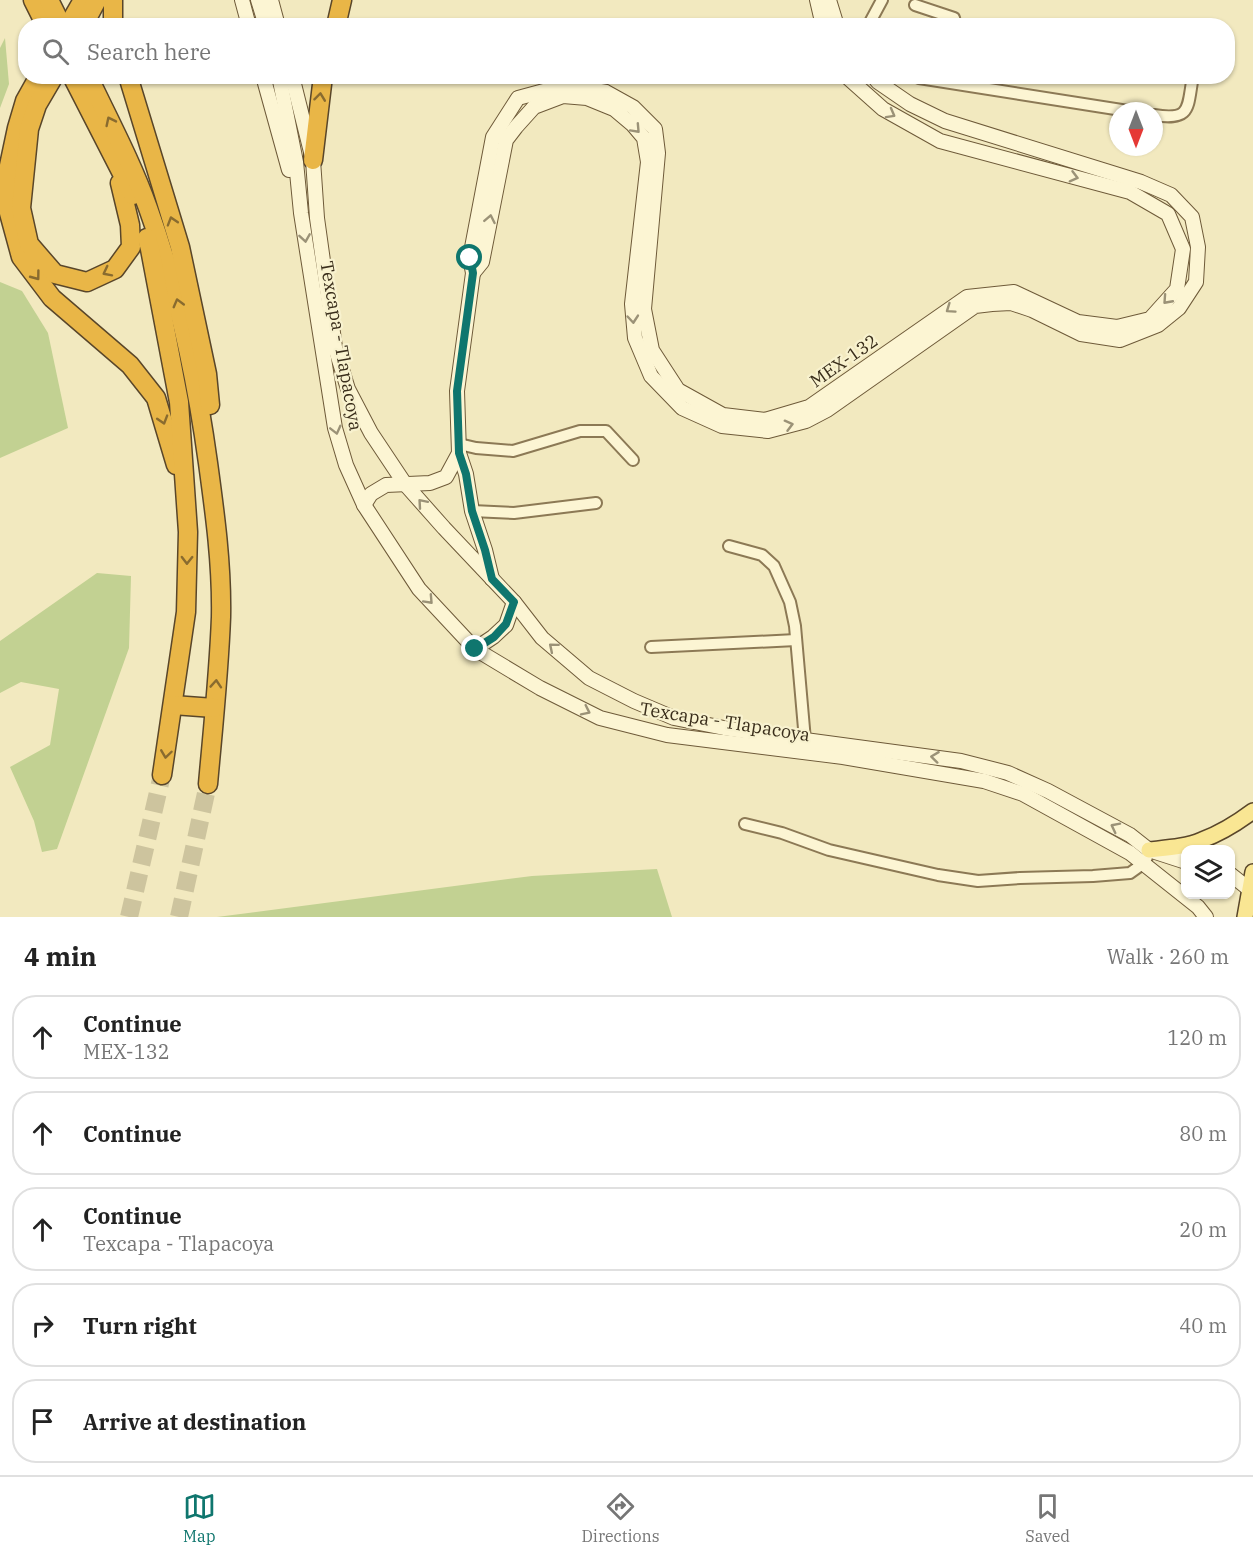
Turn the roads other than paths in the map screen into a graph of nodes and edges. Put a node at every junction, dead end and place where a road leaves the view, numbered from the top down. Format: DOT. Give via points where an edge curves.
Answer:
graph roads {
  1 [pos="33,0"];
  2 [pos="49,0"];
  3 [pos="113,0"];
  4 [pos="242,0"];
  5 [pos="258,0"];
  6 [pos="271,0"];
  7 [pos="342,0"];
  8 [pos="817,0"];
  9 [pos="829,0"];
  10 [pos="882,0"];
  11 [pos="92,2"];
  12 [pos="915,5"];
  13 [pos="42,18"];
  14 [pos="58,18"];
  15 [pos="76,18"];
  16 [pos="86,18"];
  17 [pos="113,18"];
  18 [pos="247,18"];
  19 [pos="264,18"];
  20 [pos="276,18"];
  21 [pos="338,18"];
  22 [pos="821,18"];
  23 [pos="835,18"];
  24 [pos="872,18"];
  25 [pos="954,18"];
  26 [pos="37,84"];
  27 [pos="47,84"];
  28 [pos="76,84"];
  29 [pos="92,84"];
  30 [pos="130,84"];
  31 [pos="265,84"];
  32 [pos="281,84"];
  33 [pos="294,84"];
  34 [pos="322,84"];
  35 [pos="854,84"];
  36 [pos="884,84"];
  37 [pos="957,84"];
  38 [pos="1192,84"];
  39 [pos="31,103"];
  40 [pos="1109,108"];
  41 [pos="1163,117"];
  42 [pos="313,160"];
  43 [pos="115,163"];
  44 [pos="301,213"];
  45 [pos="473,273"];
  46 [pos="459,448"];
  47 [pos="633,460"];
  48 [pos="405,484"];
  49 [pos="186,502"];
  50 [pos="596,504"];
  51 [pos="364,505"];
  52 [pos="472,511"];
  53 [pos="217,526"];
  54 [pos="729,546"];
  55 [pos="492,579"];
  56 [pos="514,602"];
  57 [pos="796,640"];
  58 [pos="651,647"];
  59 [pos="475,649"];
  60 [pos="173,705"];
  61 [pos="214,708"];
  62 [pos="805,740"];
  63 [pos="162,775"];
  64 [pos="208,784"];
  65 [pos="1253,811"];
  66 [pos="745,824"];
  67 [pos="1147,857"];
  68 [pos="1181,861"];
  69 [pos="1253,872"];
  70 [pos="1235,878"];
  71 [pos="1249,889"];
  72 [pos="1206,917"];
  73 [pos="1245,917"];
  1 -- 13 [label="highway"];
  2 -- 14 [label="highway"];
  3 -- 17 [label="highway"];
  4 -- 18 [label="main road"];
  5 -- 19 [label="main road"];
  6 -- 20 [label="main road"];
  7 -- 21 [label="highway"];
  8 -- 22 [label="main road"];
  9 -- 23 [label="main road"];
  10 -- 24 [label="street"];
  11 -- 15 [label="highway"];
  11 -- 16 [label="highway"];
  12 -- 25 [label="street"];
  26 -- 39 [label="highway"];
  27 -- 39 [label="highway"];
  28 -- 43 [label="highway"];
  53 -- 29 [label="highway, one-way" via="194,374 169,272 132,167"];
  53 -- 30 [label="highway, one-way" via="219,498 207,374 180,247"];
  31 -- 44 [label="main road"];
  32 -- 44 [label="main road, Texcapa - Tlapacoya" via="296,162"];
  33 -- 42 [label="main road, Texcapa - Tlapacoya"];
  42 -- 34 [label="highway, one-way"];
  35 -- 45 [label="main road, MEX-132, one-way" via="883,109 940,141 1130,192 1168,214 1183,249 1177,289 1150,318 1117,327 1078,322 1014,292 967,297 809,407 765,420 723,415 678,390 652,350 644,309 658,153 655,129 633,107 606,92 566,85 518,98 493,137 470,258"];
  45 -- 36 [label="main road, MEX-132, one-way" via="482,262 506,140 534,107 563,96 587,98 614,109 644,138 648,162 632,304 635,338 651,376 682,408 722,426 768,431 806,421 975,306 1011,303 1081,334 1120,340 1158,325 1179,308 1196,282 1198,247 1191,218 1171,195 1141,182 945,122 910,104"];
  37 -- 40 [label="street"];
  38 -- 41 [label="street" via="1187,110 1171,118"];
  43 -- 39 [label="highway, one-way" via="130,225 131,247 115,269 87,282 55,274 29,244 21,208"];
  39 -- 49 [label="highway, one-way" via="17,128 7,175 9,213 21,257 52,298 130,365 156,398"];
  42 -- 48 [label="main road, Texcapa - Tlapacoya" via="335,347 348,389"];
  43 -- 49 [label="highway" via="133,195 150,249 179,402"];
  44 -- 51 [label="main road, Texcapa - Tlapacoya, one-way" via="334,428"];
  45 -- 46 [label="main road, MEX-132" via="457,391"];
  46 -- 47 [label="street" via="513,451 580,431 606,431"];
  46 -- 48 [label="main road" via="446,477 430,483"];
  46 -- 52 [label="main road, MEX-132"];
  48 -- 51 [label="main road" via="386,485"];
  55 -- 48 [label="main road, Texcapa - Tlapacoya, one-way"];
  49 -- 60 [label="highway, one-way" via="186,612"];
  50 -- 52 [label="street" via="514,513"];
  51 -- 59 [label="main road, Texcapa - Tlapacoya, one-way" via="419,590"];
  52 -- 55 [label="main road, MEX-132"];
  61 -- 53 [label="highway, one-way" via="221,616"];
  54 -- 57 [label="street" via="762,555 774,566 790,602"];
  55 -- 56 [label="main road, Texcapa - Tlapacoya"];
  56 -- 59 [label="main road" via="506,624"];
  62 -- 56 [label="main road, Texcapa - Tlapacoya, one-way" via="674,718 634,701 589,678 542,638"];
  57 -- 58 [label="street"];
  57 -- 62 [label="street"];
  59 -- 67 [label="main road, Texcapa - Tlapacoya, one-way" via="600,718 667,735 843,757 984,781 1023,794 1111,843"];
  60 -- 61 [label="highway"];
  60 -- 63 [label="highway, one-way"];
  61 -- 64 [label="highway"];
  67 -- 62 [label="main road, Texcapa - Tlapacoya, one-way" via="1130,835 1008,774 961,761"];
  65 -- 67 [label="main road" via="1201,841"];
  66 -- 67 [label="street" via="829,850 978,881 1130,873"];
  67 -- 68 [label="main road, Texcapa - Tlapacoya"];
  67 -- 72 [label="main road, Texcapa - Tlapacoya"];
  69 -- 71 [label="main road"];
  70 -- 71 [label="main road"];
  71 -- 73 [label="main road"];
}
